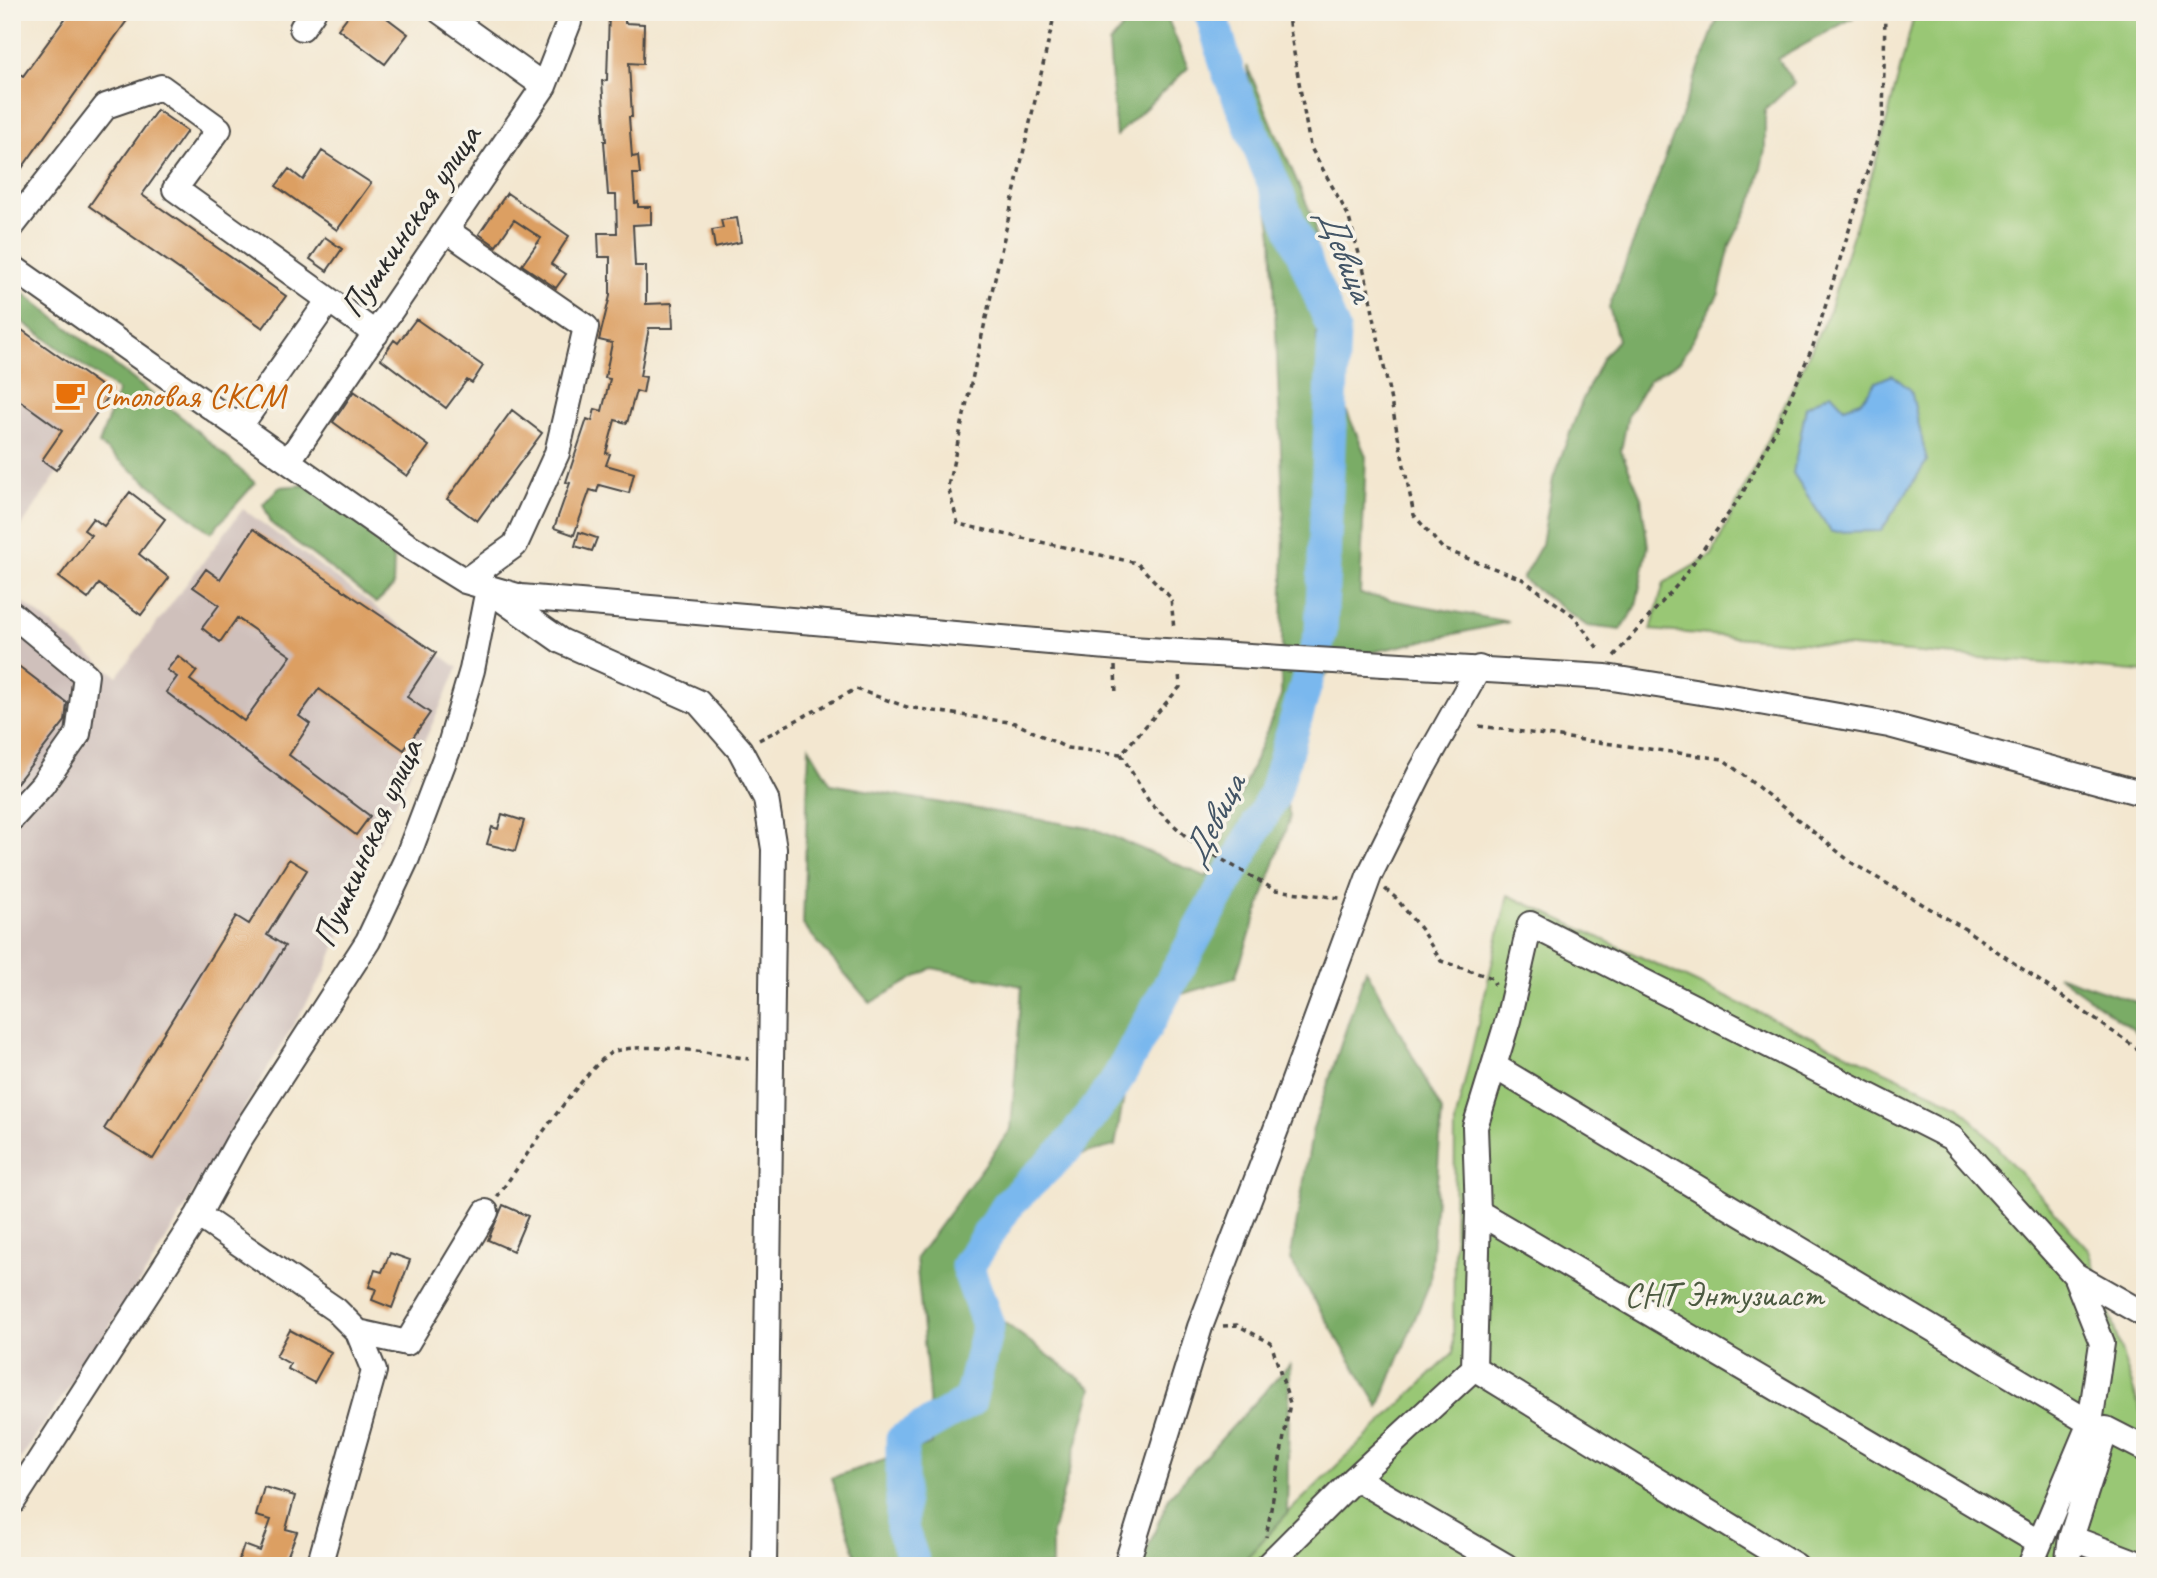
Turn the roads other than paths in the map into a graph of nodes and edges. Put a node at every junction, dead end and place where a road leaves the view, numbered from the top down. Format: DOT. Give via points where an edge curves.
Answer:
graph roads {
  1 [pos="441,12"];
  2 [pos="568,12"];
  3 [pos="544,86"];
  4 [pos="12,226"];
  5 [pos="446,230"];
  6 [pos="12,267"];
  7 [pos="329,300"];
  8 [pos="376,334"];
  9 [pos="240,426"];
  10 [pos="289,460"];
  11 [pos="476,585"];
  12 [pos="12,614"];
  13 [pos="1479,668"];
  14 [pos="2145,794"];
  15 [pos="12,818"];
  16 [pos="1494,1066"];
  17 [pos="486,1212"];
  18 [pos="1478,1212"];
  19 [pos="198,1214"];
  20 [pos="2075,1275"];
  21 [pos="2145,1315"];
  22 [pos="358,1332"];
  23 [pos="1474,1368"];
  24 [pos="2090,1423"];
  25 [pos="2145,1449"];
  26 [pos="1355,1478"];
  27 [pos="12,1503"];
  28 [pos="2071,1538"];
  29 [pos="2034,1554"];
  30 [pos="319,1566"];
  31 [pos="764,1566"];
  32 [pos="1126,1566"];
  33 [pos="1267,1566"];
  34 [pos="1506,1566"];
  35 [pos="1796,1566"];
  36 [pos="2067,1566"];
  37 [pos="2145,1566"];
  1 -- 3 [label="street"];
  2 -- 3 [label="street, Пушкинская улица" via="569,22"];
  3 -- 5 [label="street, Пушкинская улица"];
  4 -- 7 [label="street" via="106,106 161,87 219,129 175,189"];
  5 -- 8 [label="street, Пушкинская улица"];
  5 -- 11 [label="street" via="586,327 557,453 515,545"];
  6 -- 9 [label="street"];
  7 -- 8 [label="street"];
  7 -- 9 [label="street"];
  8 -- 10 [label="street, Пушкинская улица"];
  9 -- 10 [label="street"];
  10 -- 11 [label="street" via="407,545"];
  11 -- 13 [label="street, bridge" via="521,597 1123,656"];
  11 -- 19 [label="street, Пушкинская улица" via="472,670 450,745 407,858 374,929 237,1142"];
  11 -- 31 [label="street" via="561,641 698,702 740,750 766,799 774,849"];
  12 -- 15 [label="street" via="86,675 78,734"];
  13 -- 14 [label="street" via="1606,677 1889,725"];
  13 -- 32 [label="street" via="1369,876 1200,1327"];
  16 -- 18 [label="street" via="1475,1127"];
  16 -- 20 [label="street" via="1530,923 1952,1139"];
  16 -- 24 [label="street"];
  17 -- 22 [label="street" via="407,1343"];
  18 -- 23 [label="street"];
  18 -- 29 [label="street"];
  19 -- 22 [label="street" via="336,1310"];
  19 -- 27 [label="street, Пушкинская улица"];
  20 -- 21 [label="street"];
  20 -- 24 [label="street" via="2102,1343"];
  22 -- 30 [label="street" via="374,1371"];
  23 -- 26 [label="street"];
  23 -- 35 [label="street"];
  24 -- 29 [label="street"];
  25 -- 28 [label="street" via="2106,1429"];
  26 -- 33 [label="street"];
  26 -- 34 [label="street"];
  28 -- 36 [label="street"];
  28 -- 37 [label="street"];
}
